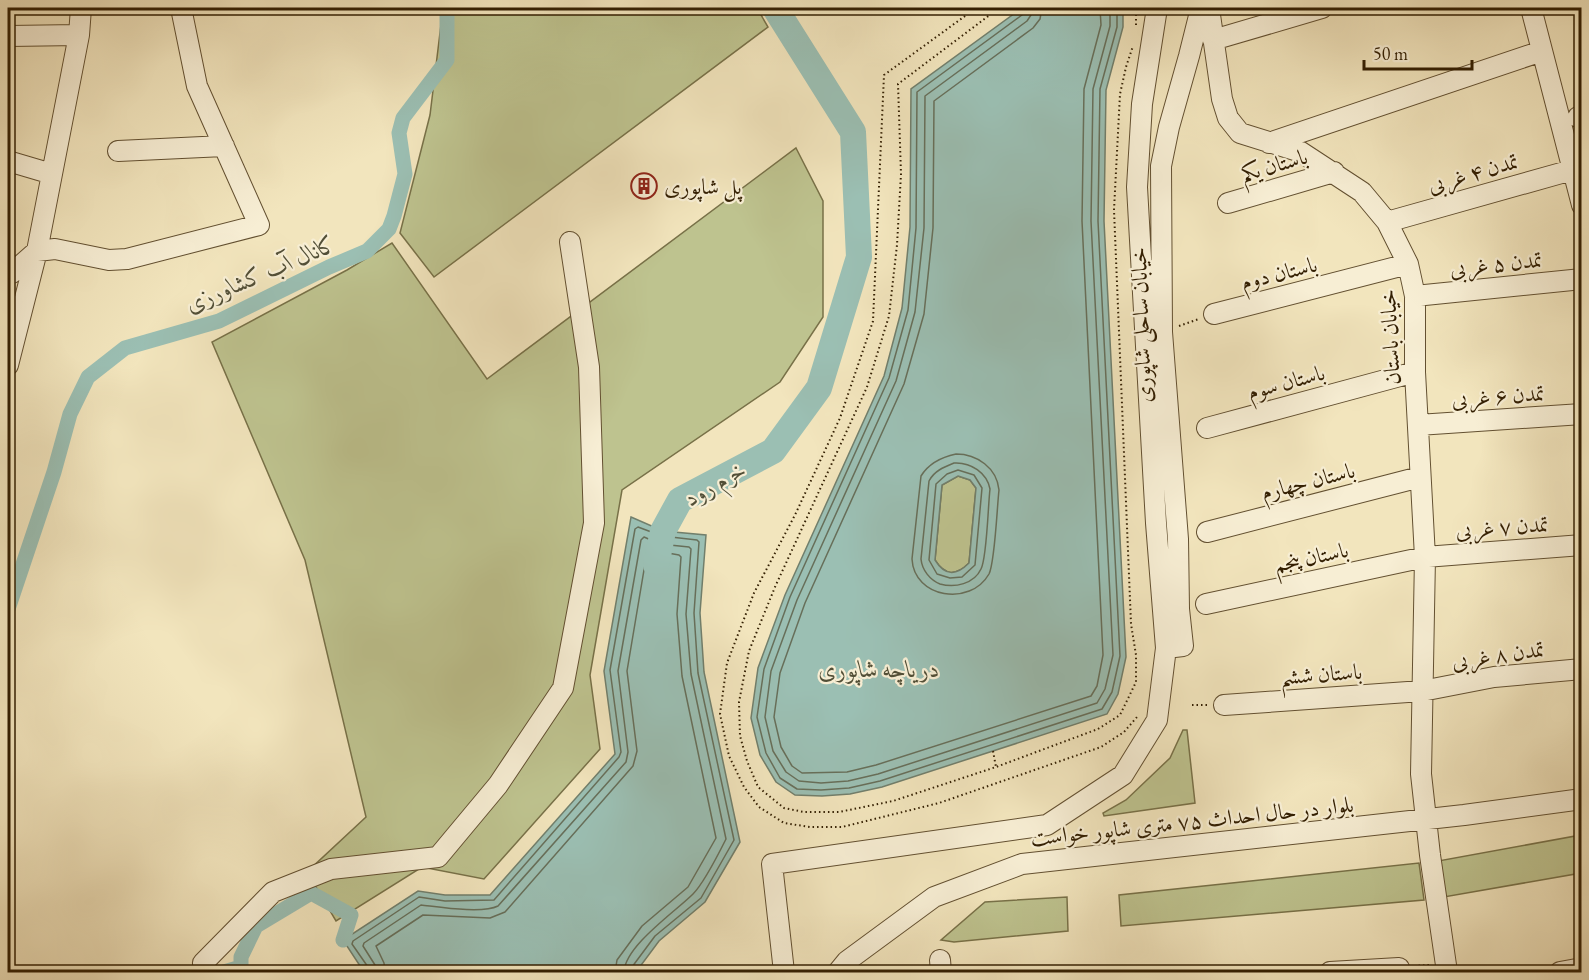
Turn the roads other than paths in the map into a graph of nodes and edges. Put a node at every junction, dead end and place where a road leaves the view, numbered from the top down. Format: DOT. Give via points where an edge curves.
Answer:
graph roads {
  1 [pos="81,8"];
  2 [pos="181,8"];
  3 [pos="1156,8"];
  4 [pos="1201,8"];
  5 [pos="1209,8"];
  6 [pos="1322,8"];
  7 [pos="1531,8"];
  8 [pos="79,35"];
  9 [pos="8,36"];
  10 [pos="1213,40"];
  11 [pos="1542,51"];
  12 [pos="1269,143"];
  13 [pos="224,146"];
  14 [pos="118,151"];
  15 [pos="8,161"];
  16 [pos="1572,170"];
  17 [pos="1334,172"];
  18 [pos="52,174"];
  19 [pos="1228,203"];
  20 [pos="1581,205"];
  21 [pos="1387,222"];
  22 [pos="570,242"];
  23 [pos="37,251"];
  24 [pos="1408,264"];
  25 [pos="8,272"];
  26 [pos="1581,279"];
  27 [pos="1415,296"];
  28 [pos="1214,314"];
  29 [pos="1153,333"];
  30 [pos="8,365"];
  31 [pos="1415,372"];
  32 [pos="1581,414"];
  33 [pos="1419,426"];
  34 [pos="1207,428"];
  35 [pos="1420,477"];
  36 [pos="1207,532"];
  37 [pos="1581,545"];
  38 [pos="1425,557"];
  39 [pos="1206,604"];
  40 [pos="1174,647"];
  41 [pos="1581,669"];
  42 [pos="1422,691"];
  43 [pos="1224,705"];
  44 [pos="1581,799"];
  45 [pos="1426,820"];
  46 [pos="205,968"];
  47 [pos="1399,968"];
  48 [pos="1446,968"];
  49 [pos="1581,968"];
  50 [pos="784,972"];
  51 [pos="838,972"];
  52 [pos="1330,972"];
  53 [pos="1560,972"];
  1 -- 8 [label="street"];
  2 -- 13 [label="street" via="197,86"];
  3 -- 29 [label="street, خیابان ساحلی شاپوری" via="1142,104 1137,188"];
  4 -- 29 [label="street, خیابان ساحلی شاپوری" via="1161,166"];
  5 -- 10 [label="street, خیابان باستان"];
  6 -- 10 [label="street"];
  7 -- 11 [label="street"];
  8 -- 9 [label="street"];
  8 -- 18 [label="street"];
  10 -- 12 [label="street, خیابان باستان" via="1227,118 1240,133"];
  11 -- 12 [label="street"];
  11 -- 16 [label="street"];
  12 -- 17 [label="street, خیابان باستان" via="1301,152"];
  13 -- 14 [label="street"];
  13 -- 23 [label="street" via="259,225 127,259 102,259 55,249"];
  15 -- 18 [label="street"];
  16 -- 20 [label="street"];
  16 -- 21 [label="street, تمدن ۴ غربی"];
  17 -- 19 [label="street, باستان یکم"];
  17 -- 21 [label="street, خیابان باستان" via="1362,192"];
  18 -- 23 [label="street"];
  21 -- 24 [label="street, خیابان باستان"];
  22 -- 46 [label="street" via="590,367 594,523 563,688 498,785 438,857 331,869 273,892"];
  23 -- 25 [label="street" via="12,273"];
  23 -- 30 [label="street"];
  24 -- 27 [label="street, خیابان باستان"];
  24 -- 28 [label="street, باستان دوم"];
  26 -- 27 [label="street, تمدن ۵ غربی"];
  27 -- 31 [label="street, خیابان باستان"];
  29 -- 40 [label="street, خیابان ساحلی شاپوری"];
  31 -- 33 [label="street, خیابان باستان"];
  31 -- 34 [label="street, باستان سوم"];
  32 -- 33 [label="street, تمدن ۶ غربی"];
  33 -- 35 [label="street, خیابان باستان"];
  35 -- 36 [label="street, باستان چهارم"];
  35 -- 38 [label="street, خیابان باستان"];
  37 -- 38 [label="street, تمدن ۷ غربی"];
  38 -- 39 [label="street, باستان پنجم"];
  38 -- 42 [label="street, خیابان باستان"];
  40 -- 50 [label="street, بلوار در حال احداث ۷۵ متری شاپور خواست" via="1157,720 1123,775 1047,825 772,864"];
  41 -- 42 [label="street, تمدن ۸ غربی" via="1494,677"];
  42 -- 43 [label="street, باستان ششم"];
  42 -- 45 [label="street, خیابان باستان" via="1421,774"];
  44 -- 45 [label="street, بلوار در حال احداث ۷۵ متری شاپور خواست"];
  45 -- 48 [label="street, خیابان باستان"];
  45 -- 51 [label="street, بلوار در حال احداث ۷۵ متری شاپور خواست" via="1022,864 934,897"];
  47 -- 52 [label="street"];
  49 -- 53 [label="street"];
}
